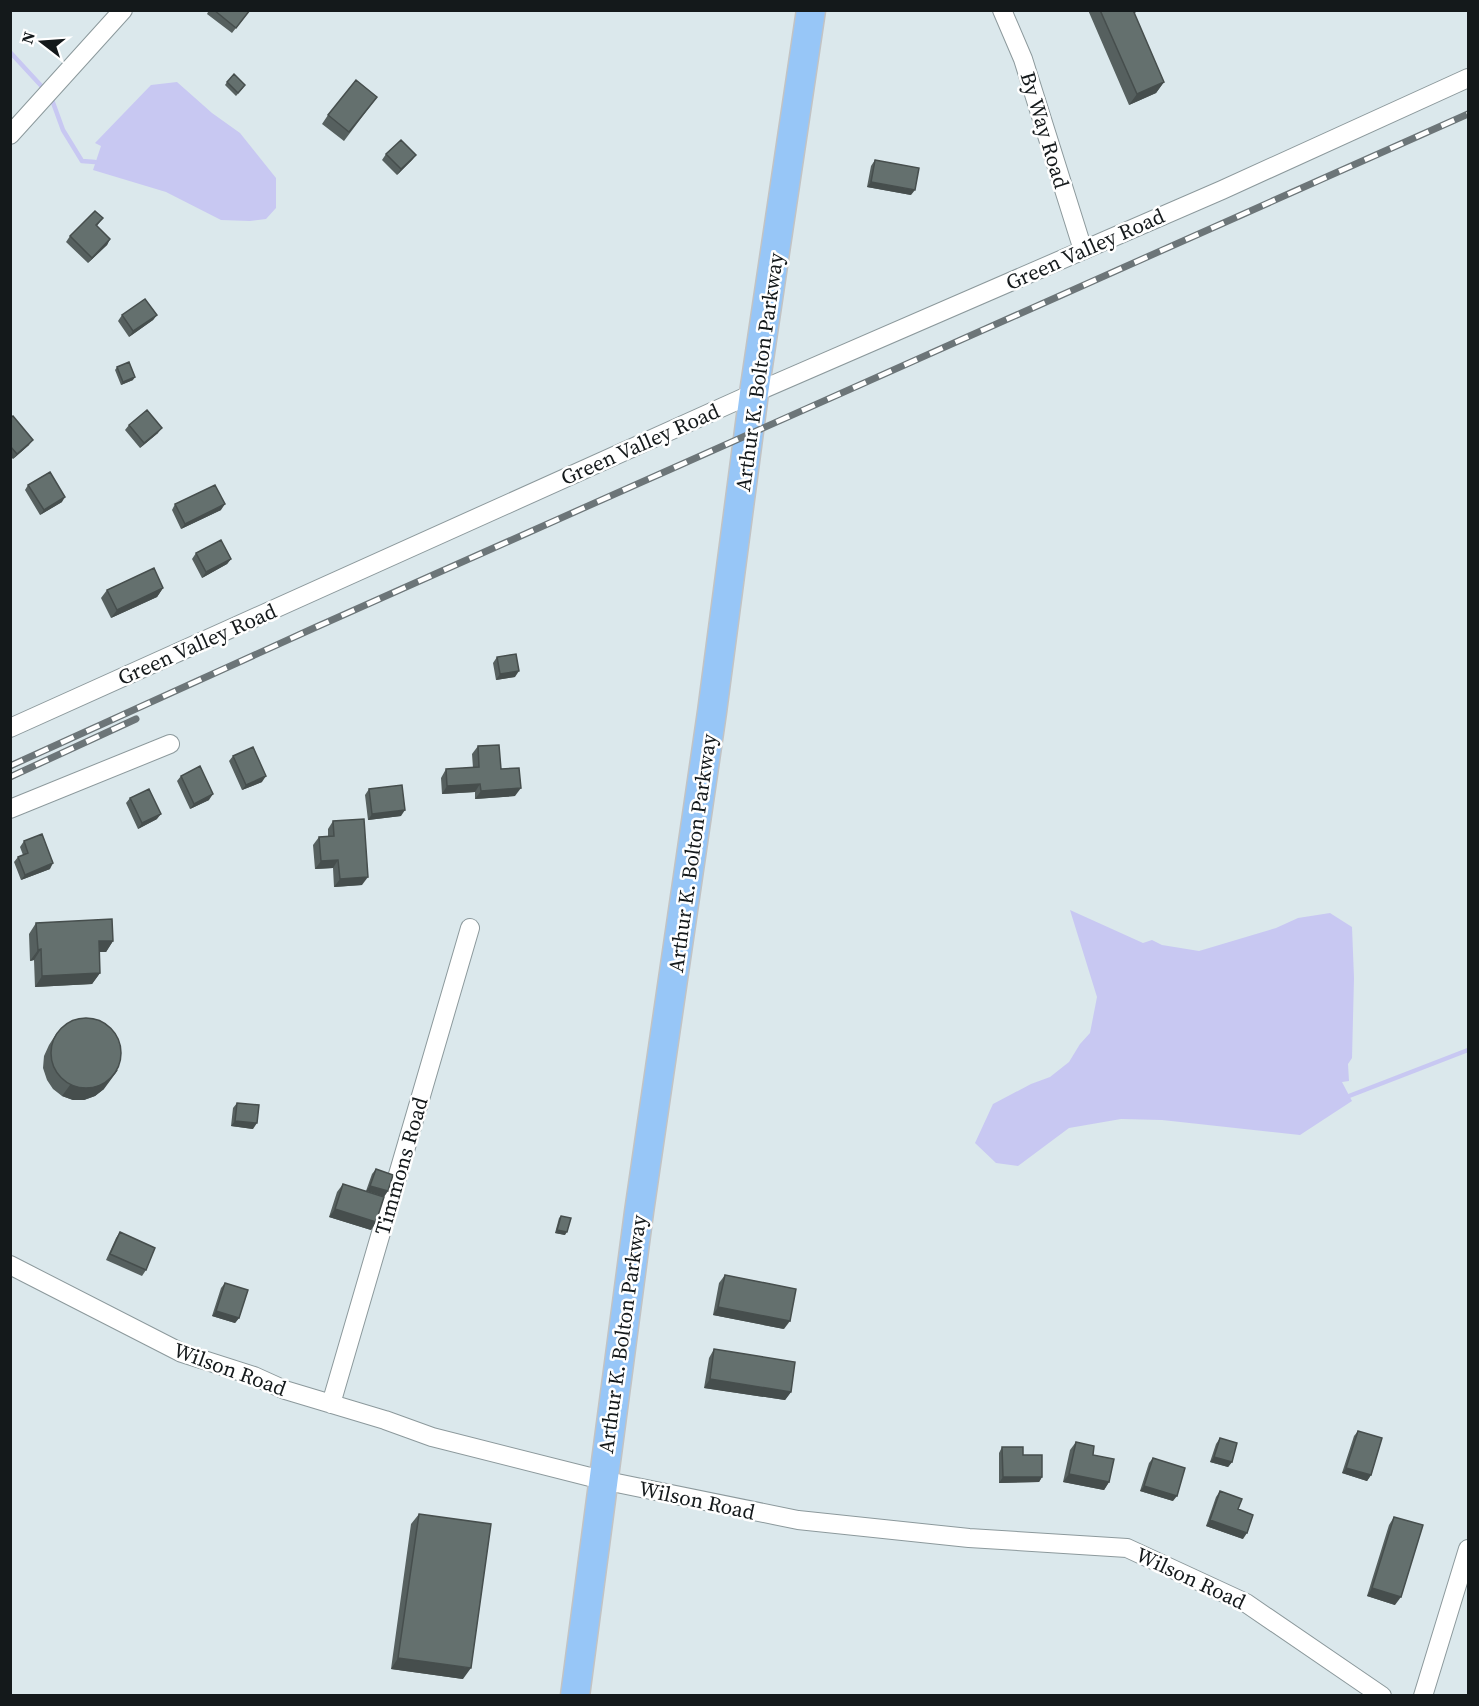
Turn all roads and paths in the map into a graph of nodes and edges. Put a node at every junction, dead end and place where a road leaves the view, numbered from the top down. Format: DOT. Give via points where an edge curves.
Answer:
graph roads {
  1 [pos="123,10"];
  2 [pos="811,10"];
  3 [pos="1002,10"];
  4 [pos="1468,78"];
  5 [pos="10,135"];
  6 [pos="1083,250"];
  7 [pos="754,393"];
  8 [pos="10,728"];
  9 [pos="170,744"];
  10 [pos="10,809"];
  11 [pos="470,928"];
  12 [pos="10,1265"];
  13 [pos="331,1404"];
  14 [pos="602,1480"];
  15 [pos="1468,1549"];
  16 [pos="574,1695"];
  17 [pos="1382,1695"];
  18 [pos="1423,1695"];
  1 -- 5 [label="street"];
  2 -- 7 [label="main road, Arthur K. Bolton Parkway"];
  3 -- 6 [label="street, By Way Road" via="1023,59"];
  4 -- 6 [label="street, Green Valley Road"];
  6 -- 7 [label="street, Green Valley Road"];
  7 -- 8 [label="street, Green Valley Road"];
  7 -- 14 [label="main road, Arthur K. Bolton Parkway"];
  9 -- 10 [label="street"];
  11 -- 13 [label="street, Timmons Road"];
  12 -- 13 [label="street, Wilson Road" via="182,1353"];
  13 -- 14 [label="street, Wilson Road" via="432,1437"];
  14 -- 16 [label="main road, Arthur K. Bolton Parkway"];
  14 -- 17 [label="street, Wilson Road" via="798,1520 969,1538 1127,1548 1246,1603"];
  15 -- 18 [label="street"];
}
